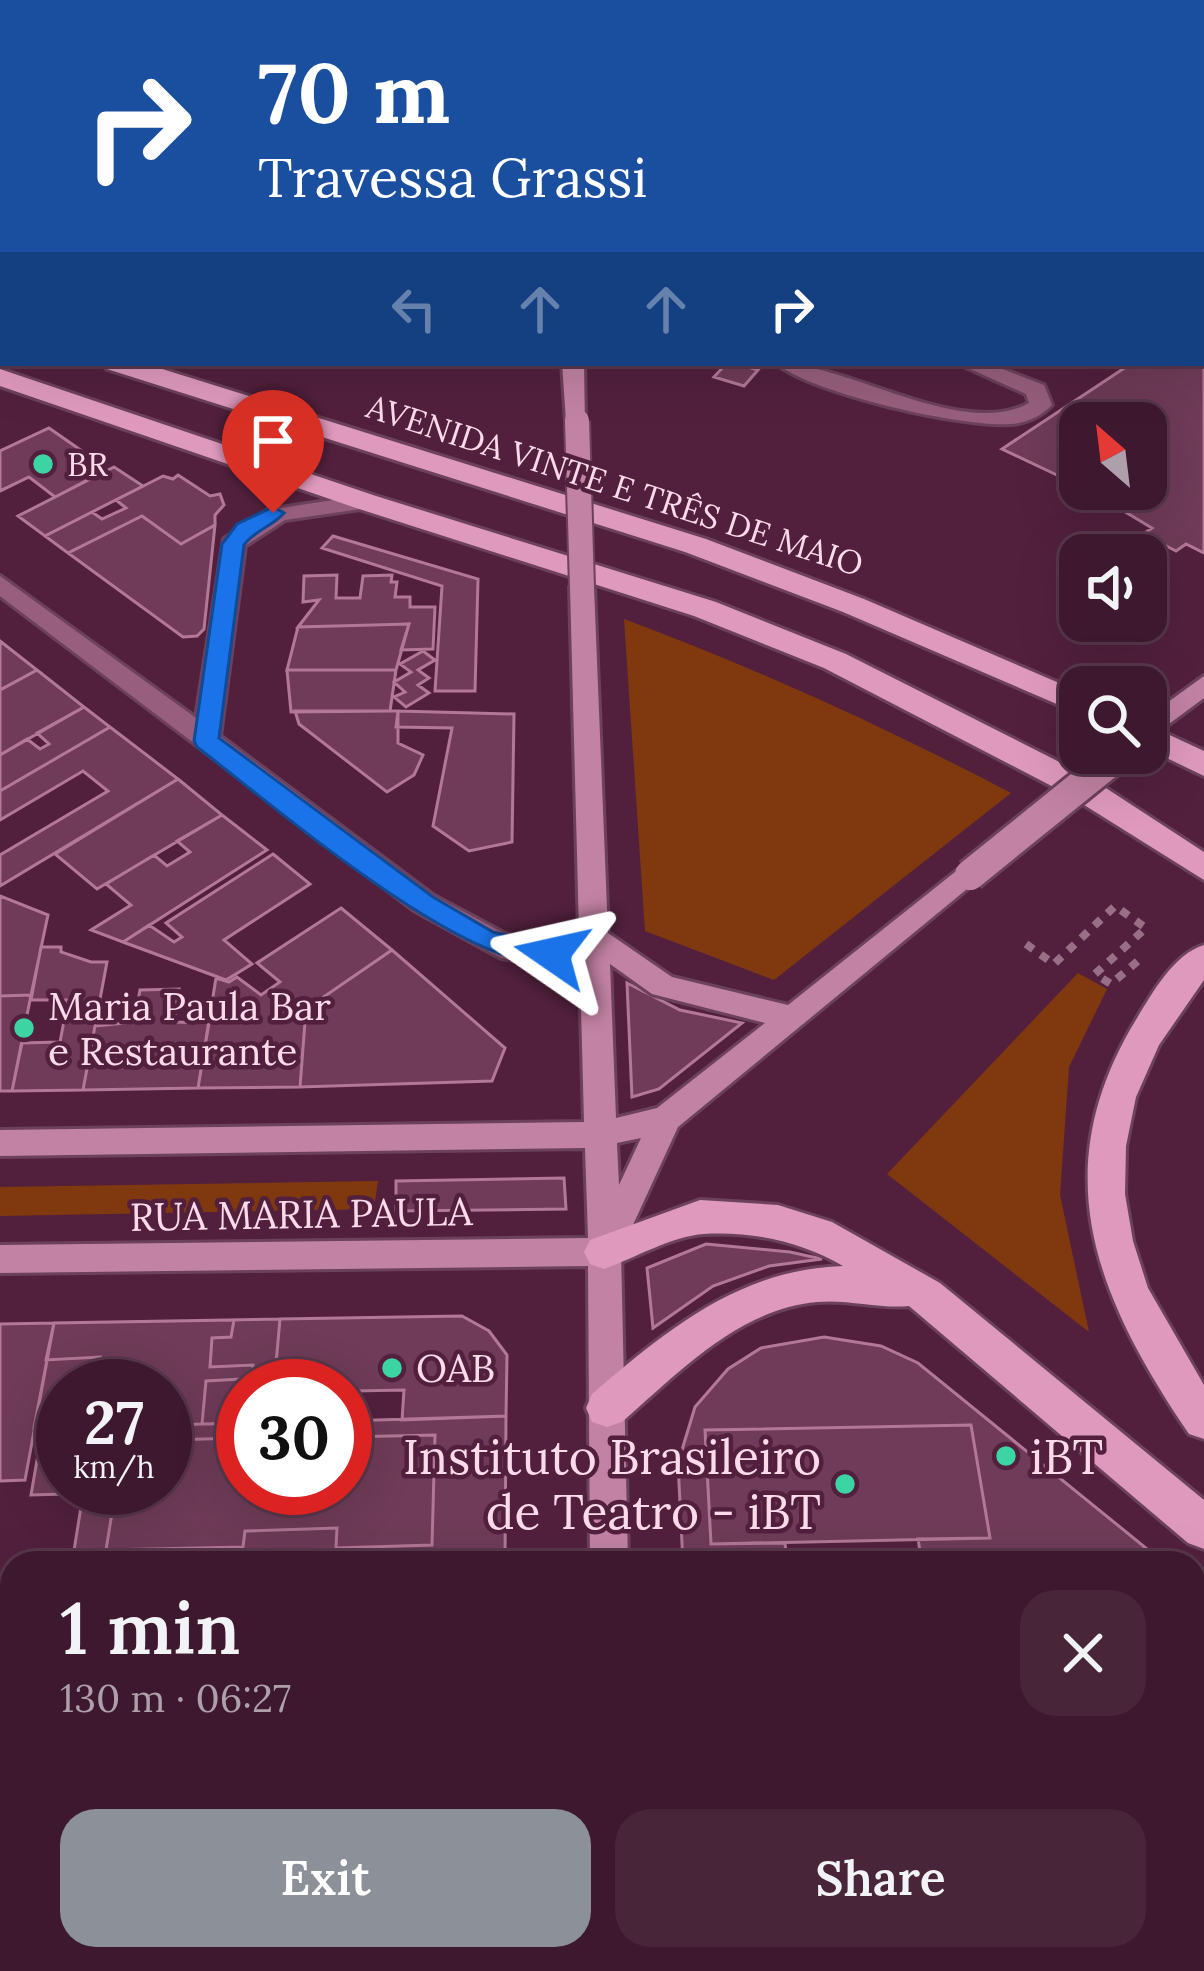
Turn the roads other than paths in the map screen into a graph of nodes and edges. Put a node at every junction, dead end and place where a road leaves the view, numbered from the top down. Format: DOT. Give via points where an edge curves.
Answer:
graph roads {
  1 [pos="126,366"];
  2 [pos="573,366"];
  3 [pos="795,366"];
  4 [pos="977,366"];
  5 [pos="0,377"];
  6 [pos="366,502"];
  7 [pos="0,584"];
  8 [pos="1204,684"];
  9 [pos="1059,694"];
  10 [pos="1167,715"];
  11 [pos="206,741"];
  12 [pos="1167,745"];
  13 [pos="1204,765"];
  14 [pos="1095,774"];
  15 [pos="1204,868"];
  16 [pos="593,948"];
  17 [pos="1204,958"];
  18 [pos="792,1018"];
  19 [pos="666,1119"];
  20 [pos="598,1135"];
  21 [pos="0,1143"];
  22 [pos="604,1252"];
  23 [pos="0,1259"];
  24 [pos="926,1295"];
  25 [pos="607,1408"];
  26 [pos="1204,1420"];
  27 [pos="1204,1528"];
  28 [pos="609,1551"];
  1 -- 9 [label="highway, AVENIDA VINTE E TRÊS DE MAIO" via="775,574"];
  2 -- 16 [label="main road, bridge"];
  3 -- 4 [label="street" via="978,417 1020,417 1041,404 1036,390"];
  5 -- 6 [label="highway"];
  6 -- 11 [label="street" via="273,513 233,544"];
  6 -- 15 [label="highway" via="705,609 835,661 1076,785"];
  7 -- 11 [label="street"];
  8 -- 10 [label="main road"];
  11 -- 16 [label="street" via="483,939 511,950"];
  12 -- 13 [label="highway"];
  14 -- 18 [label="main road, bridge"];
  16 -- 18 [label="main road" via="663,986"];
  16 -- 20 [label="main road"];
  17 -- 26 [label="highway" via="1129,1065 1102,1171 1125,1282 1149,1339"];
  18 -- 19 [label="main road"];
  19 -- 20 [label="main road, RUA MARIA PAULA"];
  19 -- 22 [label="main road"];
  20 -- 21 [label="main road, RUA MARIA PAULA"];
  20 -- 22 [label="main road"];
  22 -- 23 [label="main road, RUA MARIA PAULA"];
  22 -- 24 [label="highway" via="700,1217 778,1222 832,1239"];
  22 -- 25 [label="main road"];
  24 -- 25 [label="highway" via="845,1283 740,1304"];
  24 -- 27 [label="highway"];
  25 -- 28 [label="main road"];
}
